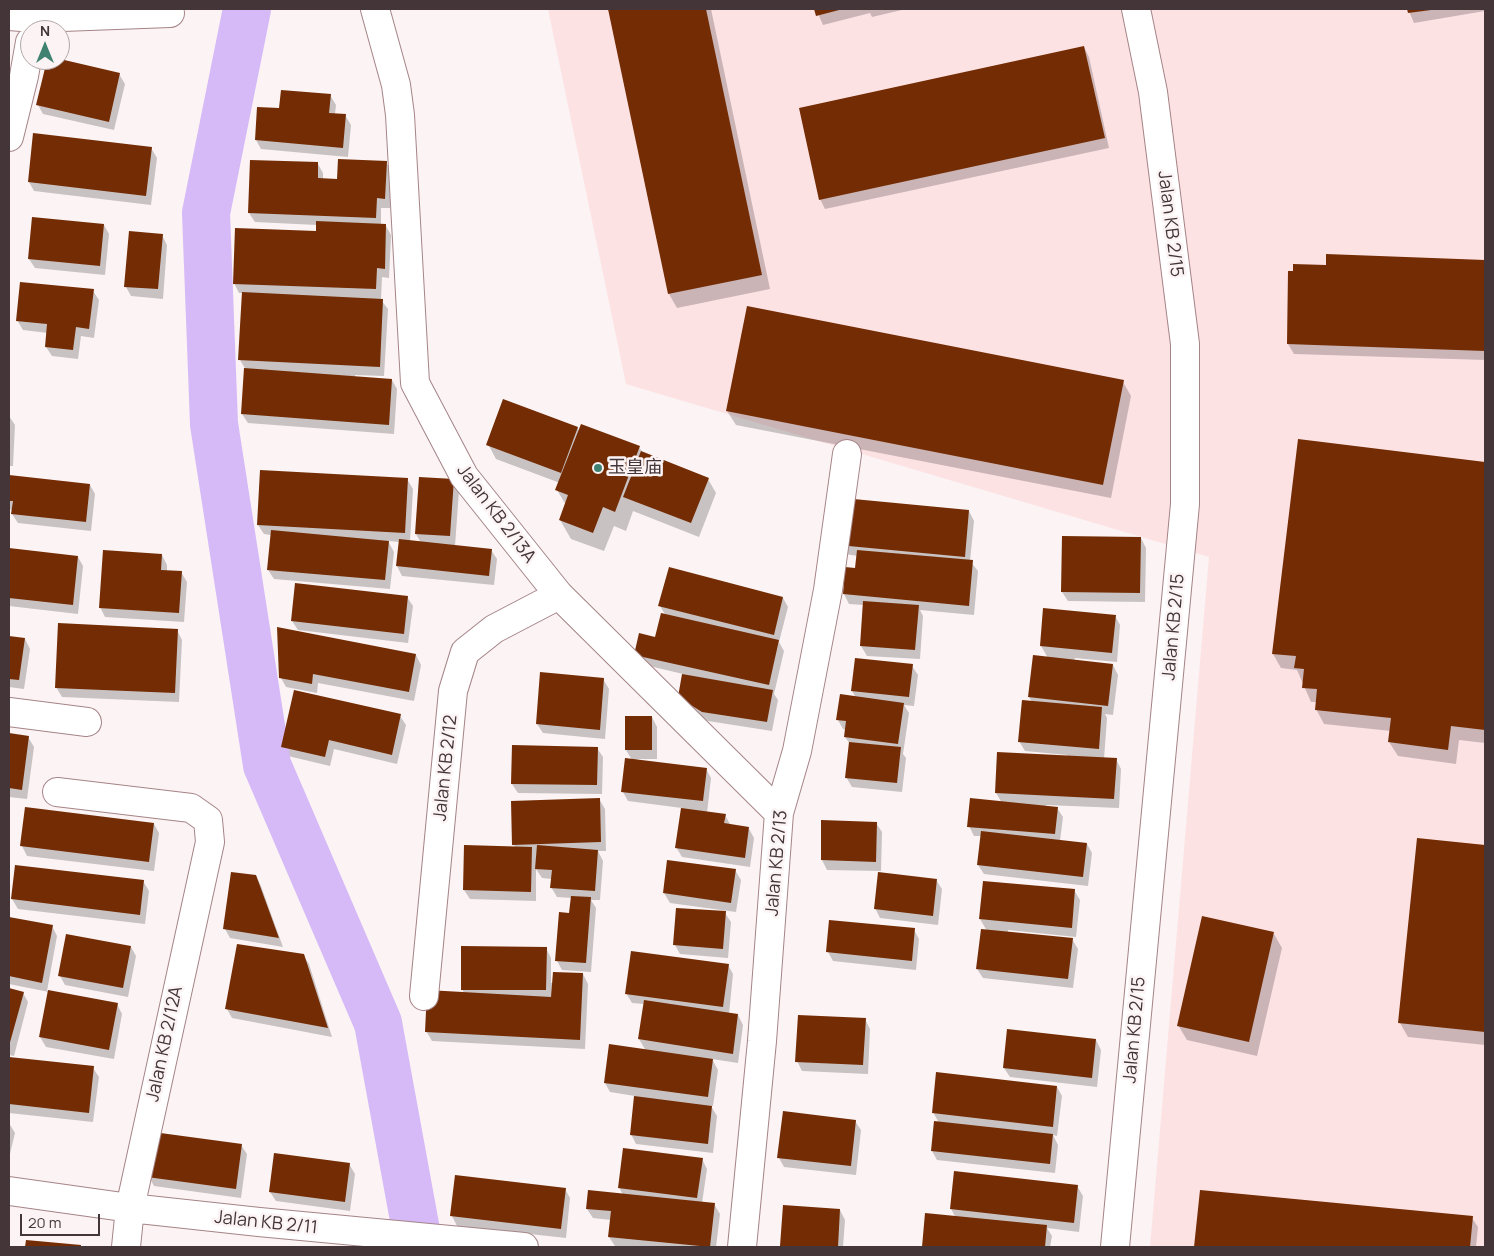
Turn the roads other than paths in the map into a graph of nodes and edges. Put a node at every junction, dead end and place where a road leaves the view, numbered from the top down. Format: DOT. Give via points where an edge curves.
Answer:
graph roads {
  1 [pos="375,9"];
  2 [pos="1136,9"];
  3 [pos="170,14"];
  4 [pos="70,22"];
  5 [pos="24,70"];
  6 [pos="9,137"];
  7 [pos="847,454"];
  8 [pos="560,595"];
  9 [pos="9,712"];
  10 [pos="87,722"];
  11 [pos="57,792"];
  12 [pos="779,813"];
  13 [pos="424,996"];
  14 [pos="9,1191"];
  15 [pos="130,1208"];
  16 [pos="126,1247"];
  17 [pos="524,1247"];
  18 [pos="742,1247"];
  19 [pos="1115,1247"];
  1 -- 8 [label="street, Jalan KB 2/13A" via="396,85 400,115 415,383 464,476"];
  2 -- 19 [label="street, Jalan KB 2/15" via="1153,92 1185,344 1185,504"];
  3 -- 4 [label="street"];
  5 -- 6 [label="street"];
  7 -- 12 [label="street, Jalan KB 2/13" via="826,599 797,751"];
  8 -- 12 [label="street, Jalan KB 2/13A"];
  8 -- 13 [label="street, Jalan KB 2/12" via="494,629 465,652 453,691"];
  9 -- 10 [label="street"];
  11 -- 15 [label="street, Jalan KB 2/12A" via="190,808 208,820 210,842"];
  12 -- 18 [label="street, Jalan KB 2/13"];
  14 -- 15 [label="street, Jalan KB 2/11"];
  15 -- 16 [label="street, Jalan KB 2/12A"];
  15 -- 17 [label="street, Jalan KB 2/11"];
}
